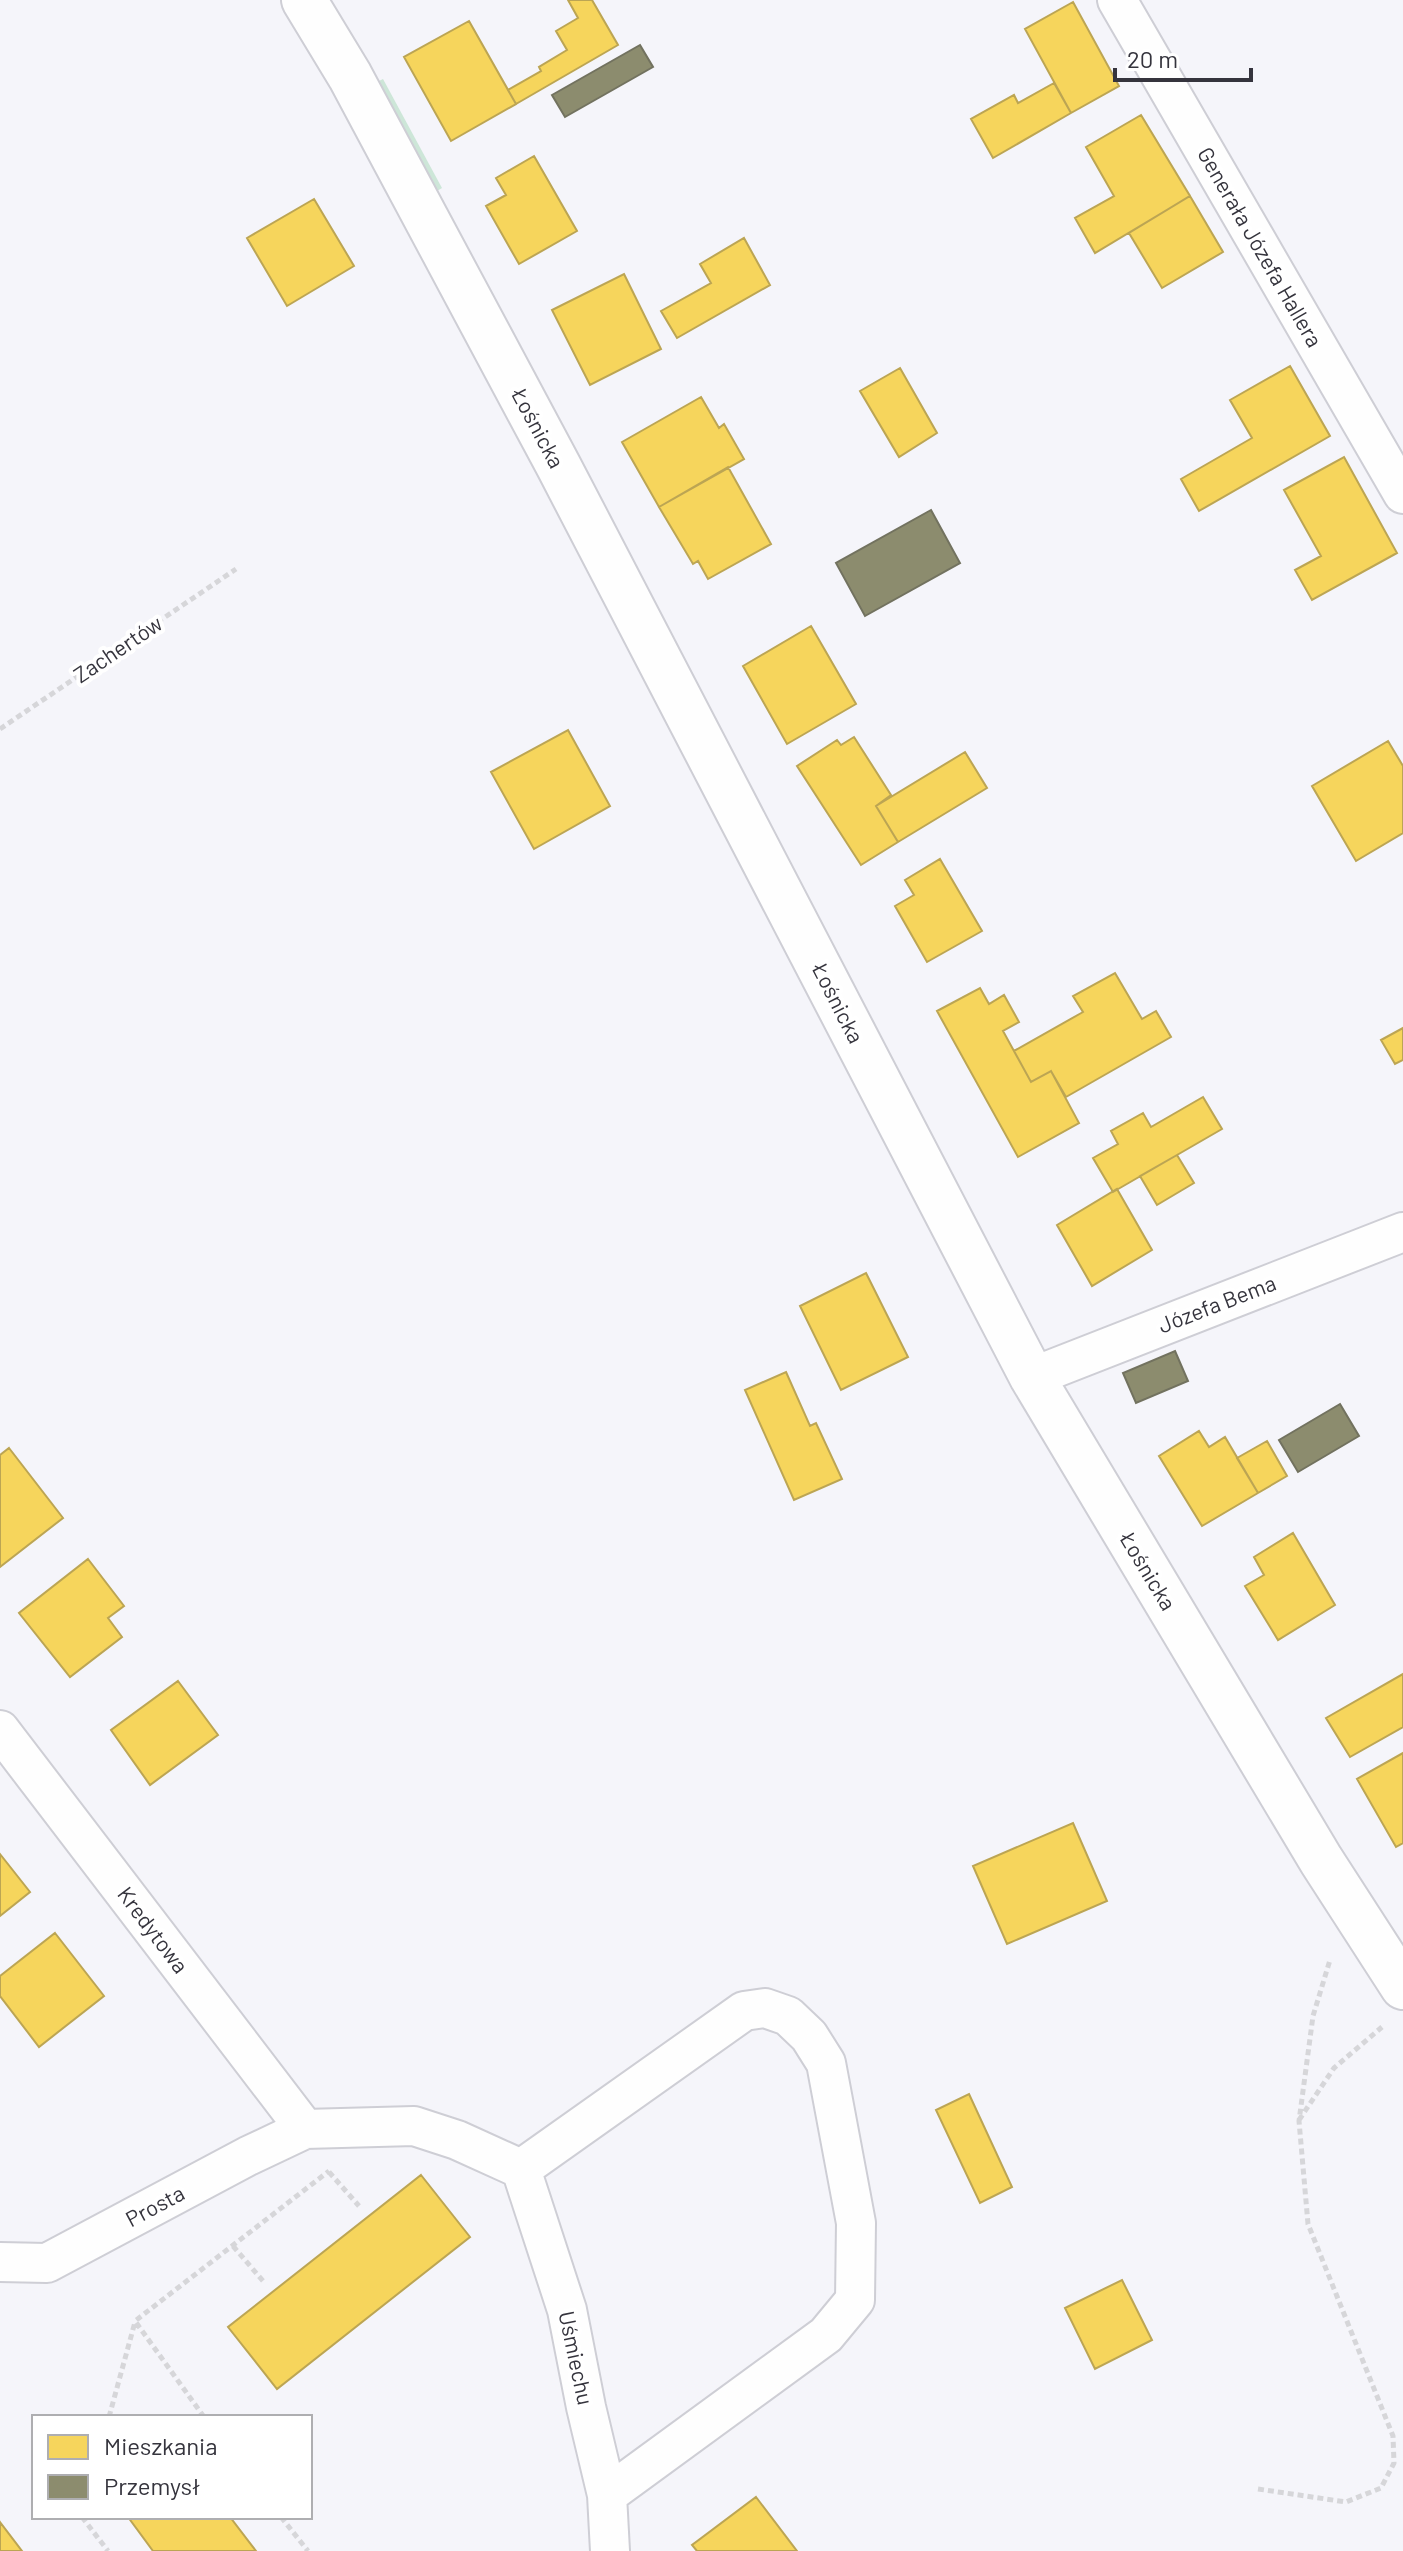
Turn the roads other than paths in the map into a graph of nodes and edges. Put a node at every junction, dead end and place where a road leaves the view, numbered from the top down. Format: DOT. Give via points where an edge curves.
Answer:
graph roads {
  1 [pos="304,0"];
  2 [pos="1117,0"];
  3 [pos="1403,494"];
  4 [pos="1403,1232"];
  5 [pos="1032,1377"];
  6 [pos="0,1730"];
  7 [pos="1397,2004"];
  8 [pos="305,2129"];
  9 [pos="521,2169"];
  10 [pos="0,2262"];
  11 [pos="607,2495"];
  12 [pos="610,2551"];
  1 -- 5 [label="street, Łośnicka" via="558,465"];
  2 -- 3 [label="street, Generała Józefa Hallera"];
  4 -- 5 [label="street, Józefa Bema"];
  5 -- 7 [label="street, Łośnicka" via="1348,1902"];
  6 -- 8 [label="street, Kredytowa"];
  8 -- 9 [label="street" via="414,2126"];
  8 -- 10 [label="street, Prosta" via="47,2263"];
  9 -- 11 [label="street, Uśmiechu" via="567,2310"];
  9 -- 11 [label="street" via="744,2011 765,2008 788,2016 826,2063 856,2223 855,2300 826,2335"];
  11 -- 12 [label="street, Uśmiechu"];
}
